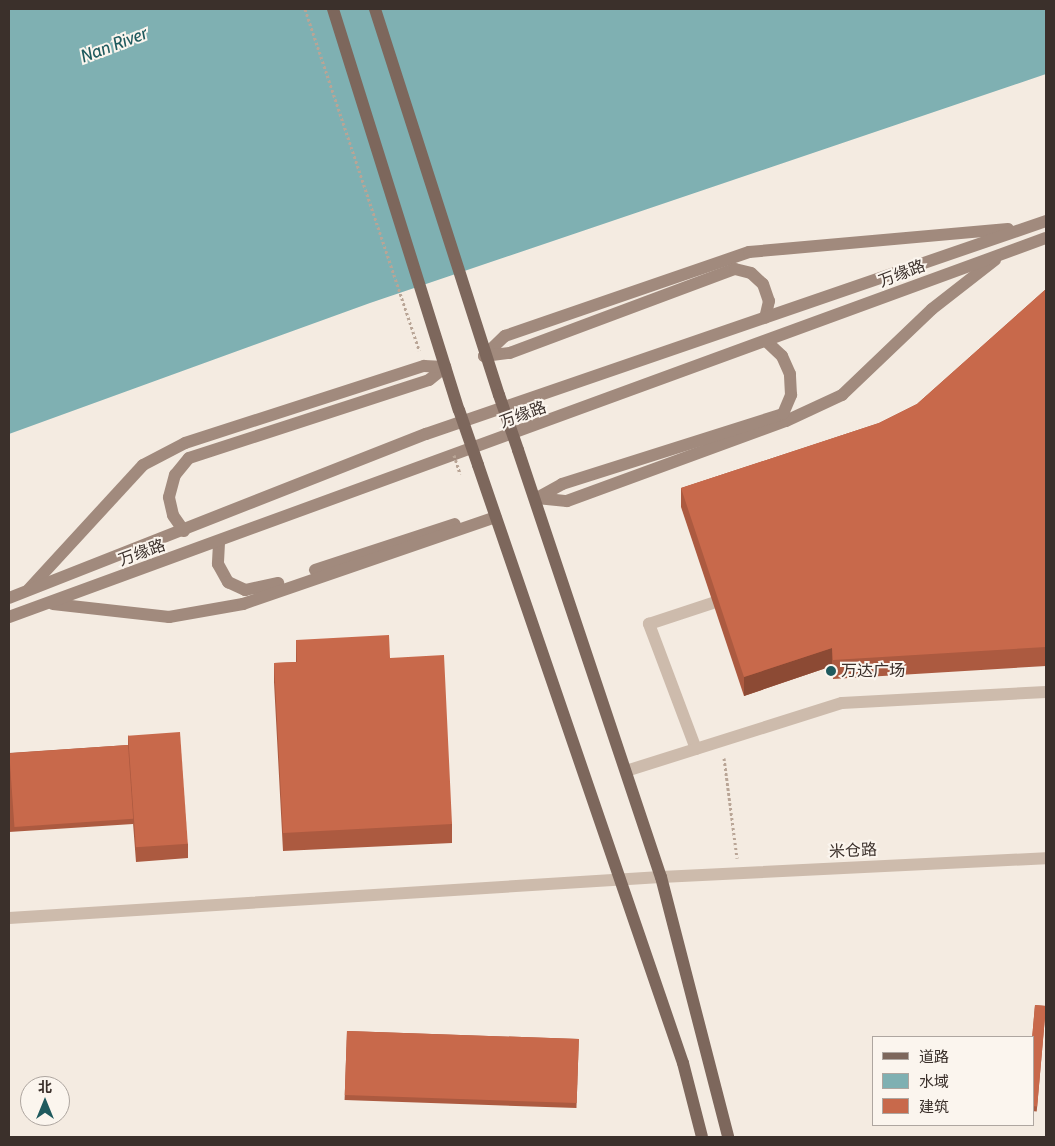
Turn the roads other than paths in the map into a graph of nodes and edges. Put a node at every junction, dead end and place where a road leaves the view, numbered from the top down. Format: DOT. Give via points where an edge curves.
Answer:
graph roads {
  1 [pos="333,9"];
  2 [pos="375,9"];
  3 [pos="1046,221"];
  4 [pos="1032,226"];
  5 [pos="1046,238"];
  6 [pos="1006,251"];
  7 [pos="765,318"];
  8 [pos="767,342"];
  9 [pos="484,356"];
  10 [pos="445,367"];
  11 [pos="537,498"];
  12 [pos="495,517"];
  13 [pos="184,531"];
  14 [pos="220,543"];
  15 [pos="26,592"];
  16 [pos="9,598"];
  17 [pos="713,603"];
  18 [pos="48,604"];
  19 [pos="9,617"];
  20 [pos="1046,692"];
  21 [pos="696,749"];
  22 [pos="626,771"];
  23 [pos="1046,858"];
  24 [pos="662,877"];
  25 [pos="618,882"];
  26 [pos="9,918"];
  27 [pos="702,1137"];
  28 [pos="728,1137"];
  1 -- 10 [label="main road"];
  2 -- 9 [label="main road"];
  3 -- 4 [label="main road, 万缘路"];
  4 -- 7 [label="main road, 万缘路"];
  4 -- 9 [label="main road" via="749,252 505,336"];
  5 -- 6 [label="main road, 万缘路"];
  6 -- 8 [label="main road, 万缘路"];
  6 -- 11 [label="main road" via="932,309 842,395 786,421 567,501"];
  7 -- 9 [label="main road" via="769,301 763,284 751,273 734,269 510,353"];
  7 -- 13 [label="main road, 万缘路" via="426,434"];
  8 -- 11 [label="main road" via="782,356 790,374 791,395 783,414 562,484"];
  8 -- 14 [label="main road, 万缘路"];
  9 -- 11 [label="main road, bridge"];
  10 -- 12 [label="main road, bridge"];
  10 -- 13 [label="main road" via="429,380 189,458 175,475 169,497 173,516"];
  10 -- 15 [label="main road" via="415,369 185,443 143,465"];
  11 -- 22 [label="main road"];
  12 -- 14 [label="main road" via="438,527 255,590 236,587 221,574"];
  12 -- 18 [label="main road" via="243,604 169,617"];
  12 -- 25 [label="main road"];
  13 -- 15 [label="main road, 万缘路"];
  14 -- 18 [label="main road, 万缘路"];
  15 -- 16 [label="main road, 万缘路"];
  17 -- 21 [label="street" via="649,624"];
  18 -- 19 [label="main road, 万缘路"];
  20 -- 21 [label="street" via="842,703"];
  21 -- 22 [label="street"];
  22 -- 24 [label="main road"];
  23 -- 24 [label="street, 米仓路"];
  24 -- 25 [label="street, 米仓路"];
  24 -- 28 [label="main road"];
  25 -- 26 [label="street, 米仓路"];
  25 -- 27 [label="main road" via="683,1063"];
}
